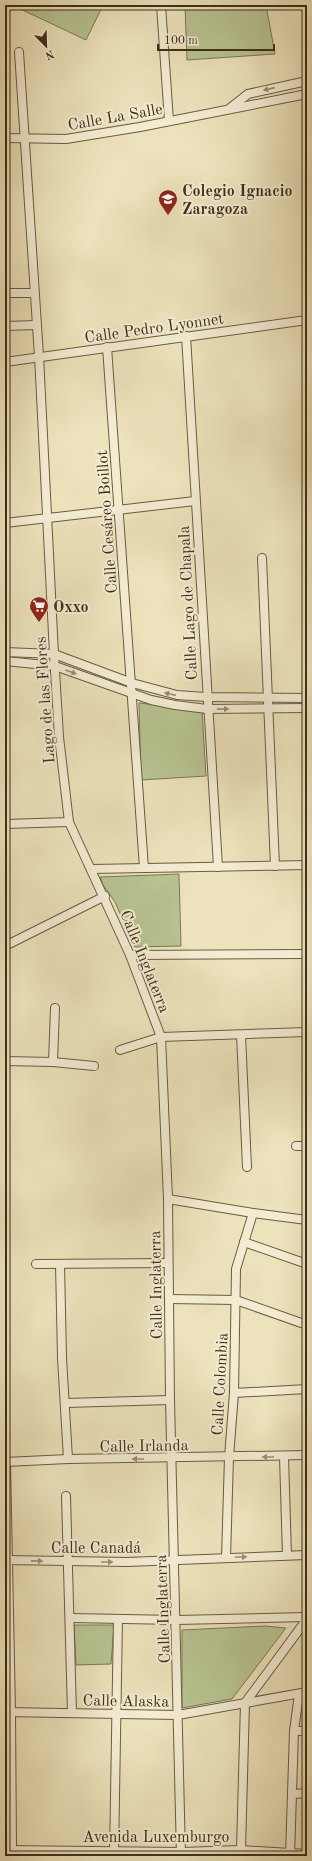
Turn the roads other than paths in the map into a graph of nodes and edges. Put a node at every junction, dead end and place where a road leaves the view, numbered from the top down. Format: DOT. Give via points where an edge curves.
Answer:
graph roads {
  1 [pos="160,5"];
  2 [pos="19,52"];
  3 [pos="307,81"];
  4 [pos="307,94"];
  5 [pos="229,109"];
  6 [pos="170,121"];
  7 [pos="5,138"];
  8 [pos="24,138"];
  9 [pos="5,293"];
  10 [pos="34,293"];
  11 [pos="307,320"];
  12 [pos="37,325"];
  13 [pos="5,326"];
  14 [pos="186,336"];
  15 [pos="107,347"];
  16 [pos="39,356"];
  17 [pos="5,362"];
  18 [pos="195,501"];
  19 [pos="119,509"];
  20 [pos="46,518"];
  21 [pos="5,524"];
  22 [pos="262,558"];
  23 [pos="5,652"];
  24 [pos="54,654"];
  25 [pos="5,662"];
  26 [pos="55,666"];
  27 [pos="132,683"];
  28 [pos="133,694"];
  29 [pos="206,697"];
  30 [pos="268,698"];
  31 [pos="307,698"];
  32 [pos="268,708"];
  33 [pos="307,708"];
  34 [pos="207,709"];
  35 [pos="69,822"];
  36 [pos="5,824"];
  37 [pos="307,865"];
  38 [pos="275,866"];
  39 [pos="218,867"];
  40 [pos="144,868"];
  41 [pos="91,869"];
  42 [pos="105,896"];
  43 [pos="5,946"];
  44 [pos="307,954"];
  45 [pos="130,955"];
  46 [pos="55,1008"];
  47 [pos="307,1032"];
  48 [pos="241,1036"];
  49 [pos="161,1037"];
  50 [pos="120,1050"];
  51 [pos="5,1061"];
  52 [pos="53,1062"];
  53 [pos="94,1066"];
  54 [pos="296,1146"];
  55 [pos="307,1146"];
  56 [pos="247,1167"];
  57 [pos="168,1199"];
  58 [pos="253,1214"];
  59 [pos="307,1220"];
  60 [pos="244,1242"];
  61 [pos="168,1263"];
  62 [pos="36,1264"];
  63 [pos="60,1264"];
  64 [pos="307,1264"];
  65 [pos="169,1299"];
  66 [pos="236,1300"];
  67 [pos="307,1325"];
  68 [pos="307,1389"];
  69 [pos="234,1393"];
  70 [pos="170,1400"];
  71 [pos="66,1403"];
  72 [pos="307,1455"];
  73 [pos="284,1456"];
  74 [pos="229,1457"];
  75 [pos="68,1459"];
  76 [pos="172,1459"];
  77 [pos="5,1462"];
  78 [pos="66,1496"];
  79 [pos="287,1555"];
  80 [pos="307,1555"];
  81 [pos="226,1558"];
  82 [pos="6,1560"];
  83 [pos="174,1560"];
  84 [pos="68,1562"];
  85 [pos="70,1618"];
  86 [pos="307,1618"];
  87 [pos="118,1619"];
  88 [pos="177,1620"];
  89 [pos="303,1693"];
  90 [pos="245,1703"];
  91 [pos="8,1712"];
  92 [pos="72,1713"];
  93 [pos="117,1714"];
  94 [pos="178,1715"];
  95 [pos="294,1731"];
  96 [pos="307,1731"];
  97 [pos="307,1793"];
  98 [pos="294,1794"];
  99 [pos="8,1850"];
  100 [pos="114,1853"];
  101 [pos="181,1854"];
  102 [pos="240,1854"];
  103 [pos="307,1854"];
  104 [pos="290,1855"];
  1 -- 6 [label="street"];
  2 -- 8 [label="street, Lago de las Flores"];
  3 -- 5 [label="street, Calle La Salle, one-way" via="248,94"];
  4 -- 5 [label="street, Calle La Salle"];
  5 -- 6 [label="street, Calle La Salle"];
  6 -- 8 [label="street, Calle La Salle" via="66,139"];
  7 -- 8 [label="street, Calle La Salle"];
  8 -- 10 [label="street, Lago de las Flores"];
  9 -- 10 [label="street"];
  10 -- 12 [label="street, Lago de las Flores"];
  11 -- 14 [label="street, Calle Pedro Lyonnet"];
  12 -- 13 [label="street"];
  12 -- 16 [label="street, Lago de las Flores"];
  14 -- 15 [label="street, Calle Pedro Lyonnet"];
  14 -- 18 [label="street, Calle Lago de Chapala"];
  15 -- 16 [label="street, Calle Pedro Lyonnet"];
  15 -- 19 [label="street, Calle Cesáreo Boillot"];
  16 -- 17 [label="street, Calle Pedro Lyonnet"];
  16 -- 20 [label="street, Lago de las Flores"];
  18 -- 19 [label="street"];
  18 -- 29 [label="street, Calle Lago de Chapala"];
  19 -- 20 [label="street"];
  19 -- 27 [label="street, Calle Cesáreo Boillot"];
  20 -- 21 [label="street"];
  20 -- 24 [label="street, Lago de las Flores"];
  22 -- 30 [label="street"];
  23 -- 24 [label="street"];
  24 -- 26 [label="street, Lago de las Flores"];
  24 -- 27 [label="street"];
  25 -- 26 [label="street"];
  26 -- 28 [label="street, one-way"];
  26 -- 35 [label="street, Lago de las Flores" via="59,737"];
  27 -- 28 [label="street, Calle Cesáreo Boillot"];
  29 -- 27 [label="street, one-way" via="177,695"];
  28 -- 34 [label="street" via="175,705"];
  28 -- 40 [label="street, Calle Cesáreo Boillot"];
  29 -- 30 [label="street"];
  29 -- 34 [label="street, Calle Lago de Chapala"];
  30 -- 31 [label="street"];
  30 -- 32 [label="street"];
  32 -- 33 [label="street"];
  34 -- 32 [label="street, one-way"];
  32 -- 38 [label="street"];
  34 -- 39 [label="street, Calle Lago de Chapala"];
  35 -- 36 [label="street"];
  35 -- 41 [label="street, Lago de las Flores"];
  37 -- 38 [label="street"];
  38 -- 39 [label="street"];
  39 -- 40 [label="street"];
  40 -- 41 [label="street"];
  41 -- 42 [label="street, Calle Inglaterra"];
  42 -- 43 [label="street"];
  42 -- 45 [label="street, Calle Inglaterra"];
  44 -- 45 [label="street"];
  45 -- 49 [label="street, Calle Inglaterra"];
  46 -- 52 [label="street"];
  47 -- 48 [label="street"];
  48 -- 49 [label="street"];
  48 -- 56 [label="street"];
  49 -- 50 [label="street"];
  49 -- 57 [label="street, Calle Inglaterra"];
  51 -- 52 [label="street"];
  52 -- 53 [label="street"];
  54 -- 55 [label="street"];
  57 -- 58 [label="street"];
  57 -- 61 [label="street, Calle Inglaterra"];
  58 -- 59 [label="street"];
  58 -- 60 [label="street, Calle Colombia"];
  60 -- 64 [label="street"];
  60 -- 66 [label="street, Calle Colombia" via="236,1268"];
  61 -- 63 [label="street"];
  61 -- 65 [label="street, Calle Inglaterra"];
  62 -- 63 [label="street"];
  63 -- 71 [label="street" via="62,1358"];
  65 -- 66 [label="street"];
  65 -- 70 [label="street, Calle Inglaterra"];
  66 -- 67 [label="street"];
  66 -- 69 [label="street, Calle Colombia"];
  68 -- 69 [label="street"];
  69 -- 74 [label="street, Calle Colombia"];
  70 -- 71 [label="street"];
  70 -- 76 [label="street, Calle Inglaterra"];
  71 -- 75 [label="street"];
  72 -- 73 [label="street, Calle Irlanda"];
  73 -- 74 [label="street, Calle Irlanda, one-way"];
  73 -- 79 [label="street"];
  74 -- 76 [label="street, Calle Irlanda"];
  74 -- 81 [label="street, Calle Colombia"];
  76 -- 75 [label="street, Calle Irlanda, one-way"];
  75 -- 77 [label="street, Calle Irlanda"];
  76 -- 83 [label="street, Calle Inglaterra"];
  77 -- 82 [label="street"];
  78 -- 84 [label="street"];
  79 -- 80 [label="street, Calle Canadá"];
  81 -- 79 [label="street, Calle Canadá, one-way"];
  81 -- 83 [label="street, Calle Canadá"];
  82 -- 84 [label="street, Calle Canadá, one-way"];
  82 -- 91 [label="street"];
  84 -- 83 [label="street, Calle Canadá, one-way"];
  83 -- 88 [label="street, Calle Inglaterra"];
  84 -- 85 [label="street"];
  85 -- 87 [label="street"];
  85 -- 92 [label="street"];
  86 -- 88 [label="street"];
  86 -- 90 [label="street"];
  87 -- 88 [label="street"];
  87 -- 93 [label="street"];
  88 -- 94 [label="street, Calle Inglaterra"];
  89 -- 90 [label="street, Calle Alaska"];
  89 -- 95 [label="street"];
  90 -- 94 [label="street, Calle Alaska"];
  90 -- 102 [label="street"];
  91 -- 92 [label="street, Calle Alaska"];
  91 -- 99 [label="street"];
  92 -- 93 [label="street, Calle Alaska"];
  93 -- 94 [label="street, Calle Alaska"];
  93 -- 100 [label="street"];
  94 -- 101 [label="street, Calle Inglaterra"];
  95 -- 96 [label="street"];
  95 -- 98 [label="street"];
  97 -- 98 [label="street"];
  98 -- 104 [label="street"];
  99 -- 100 [label="street, Avenida Luxemburgo"];
  100 -- 101 [label="street, Avenida Luxemburgo"];
  101 -- 102 [label="street, Avenida Luxemburgo"];
  102 -- 104 [label="street, Avenida Luxemburgo"];
  103 -- 104 [label="street, Avenida Luxemburgo"];
}
